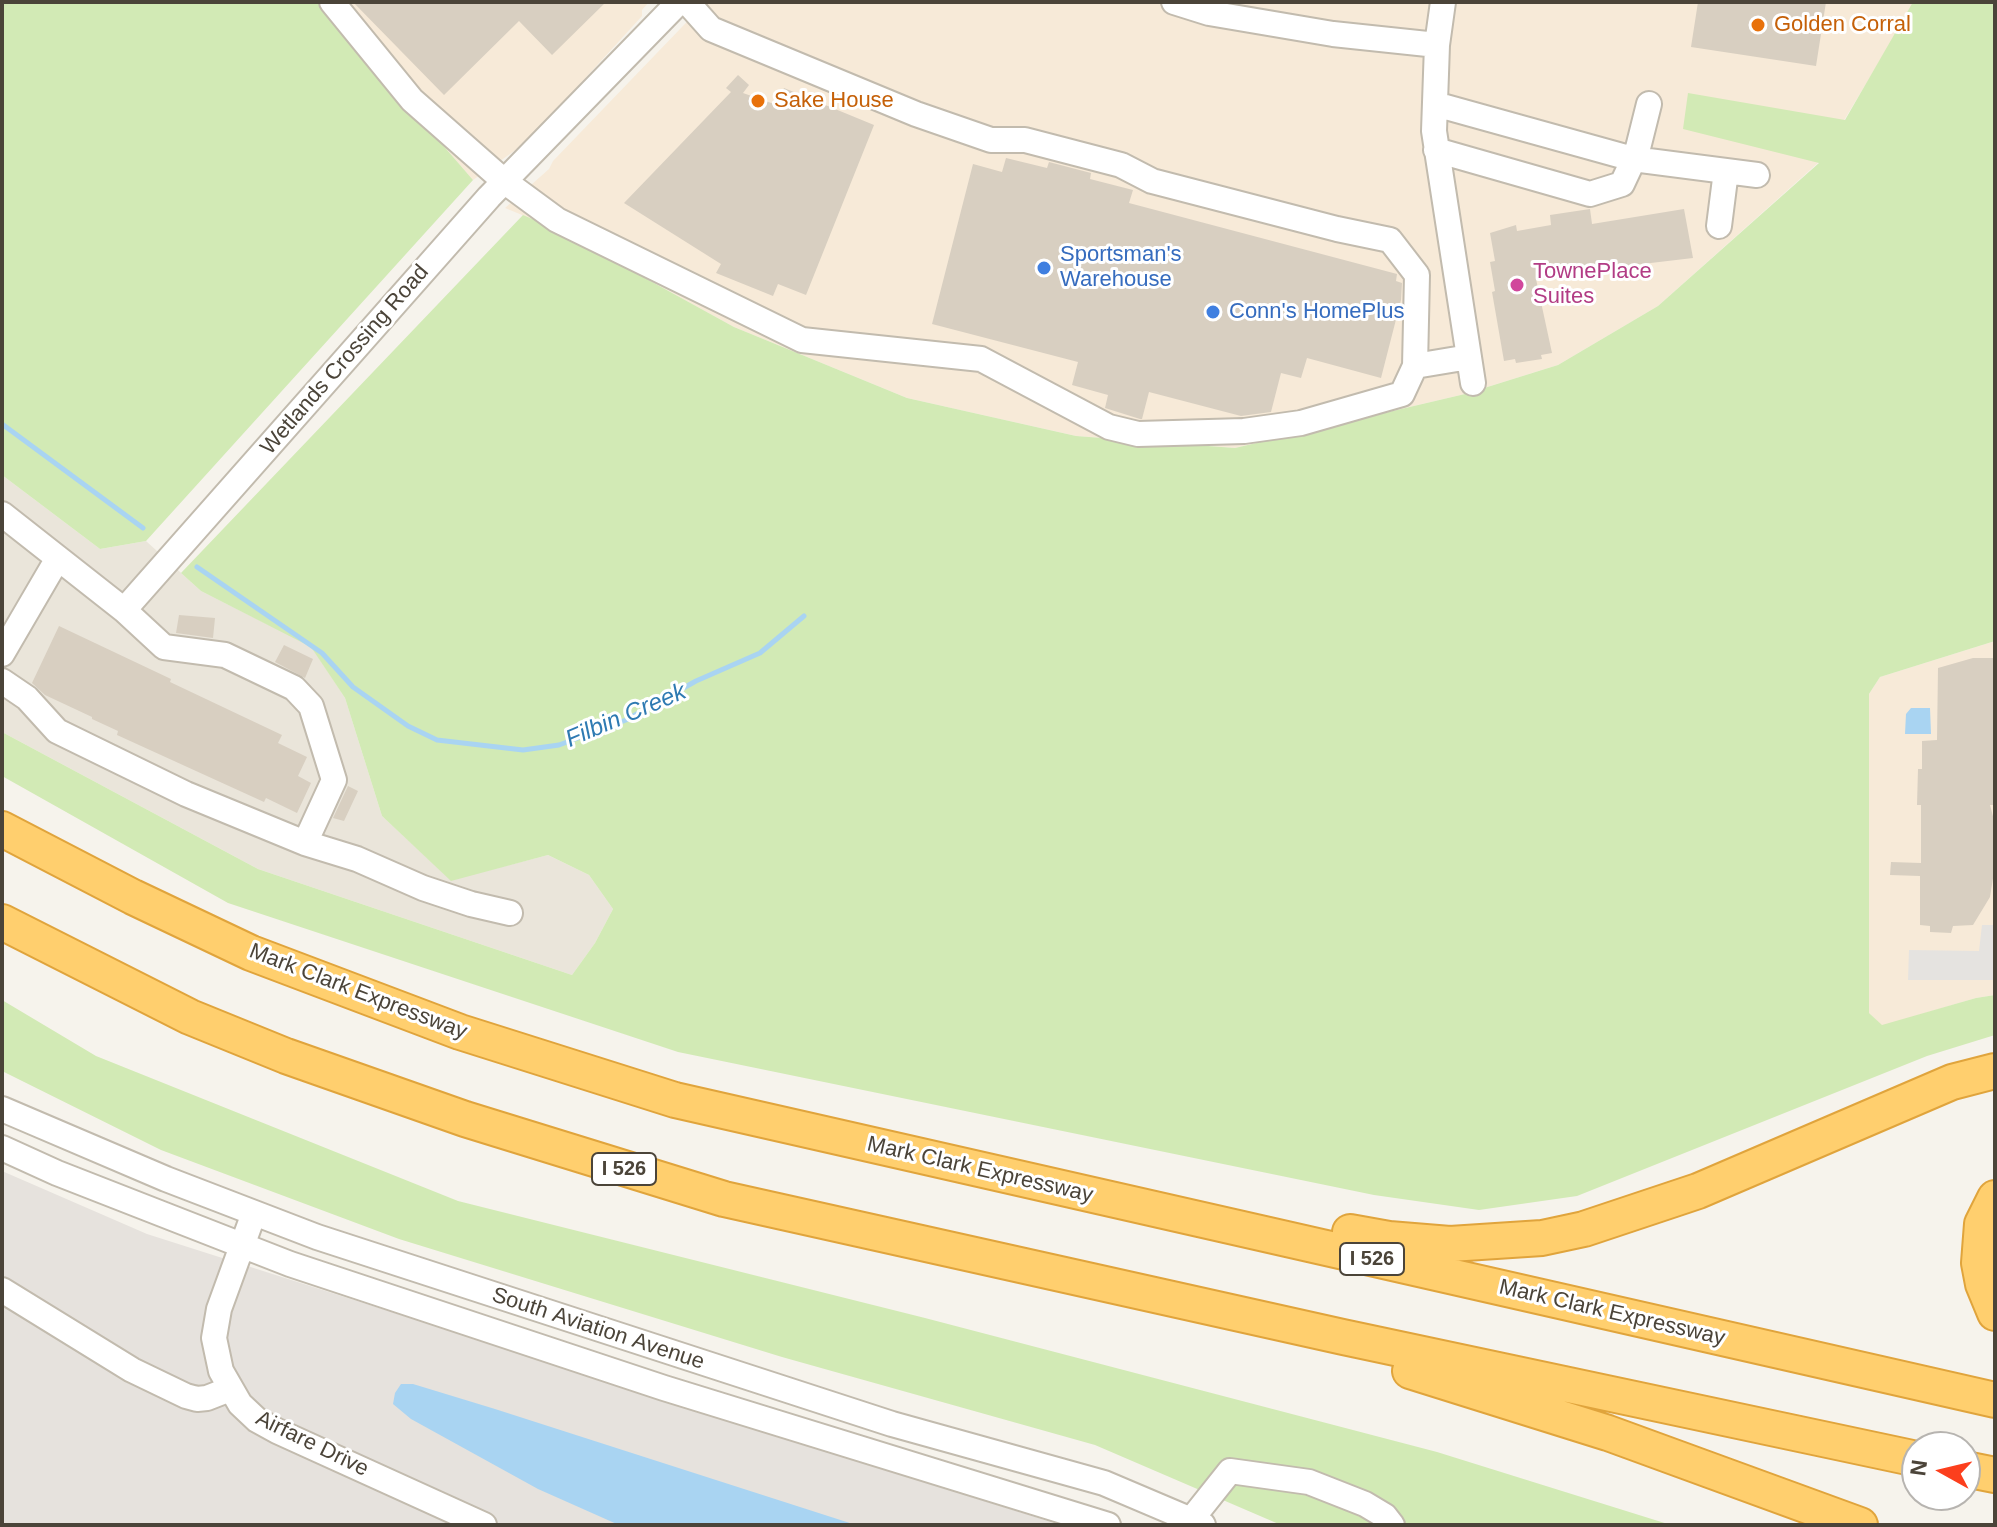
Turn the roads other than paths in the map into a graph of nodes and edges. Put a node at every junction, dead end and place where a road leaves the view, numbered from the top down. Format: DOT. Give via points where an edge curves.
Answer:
graph roads {
  1 [pos="332,2"];
  2 [pos="679,2"];
  3 [pos="687,2"];
  4 [pos="1174,2"];
  5 [pos="1443,2"];
  6 [pos="1437,45"];
  7 [pos="1435,104"];
  8 [pos="1649,104"];
  9 [pos="1436,150"];
  10 [pos="1633,159"];
  11 [pos="1726,171"];
  12 [pos="1757,175"];
  13 [pos="504,181"];
  14 [pos="1719,226"];
  15 [pos="1469,357"];
  16 [pos="1415,366"];
  17 [pos="1473,383"];
  18 [pos="2,514"];
  19 [pos="58,558"];
  20 [pos="124,610"];
  21 [pos="2,654"];
  22 [pos="2,681"];
  23 [pos="2,829"];
  24 [pos="305,843"];
  25 [pos="510,913"];
  26 [pos="2,922"];
  27 [pos="1995,1071"];
  28 [pos="2,1109"];
  29 [pos="748,1117"];
  30 [pos="2,1148"];
  31 [pos="1995,1198"];
  32 [pos="254,1213"];
  33 [pos="243,1247"];
  34 [pos="1032,1267"];
  35 [pos="2,1290"];
  36 [pos="1995,1313"];
  37 [pos="230,1389"];
  38 [pos="1995,1400"];
  39 [pos="1901,1456"];
  40 [pos="1193,1523"];
  41 [pos="484,1525"];
  42 [pos="1108,1525"];
  43 [pos="1392,1525"];
  44 [pos="1860,1525"];
  1 -- 13 [label="street" via="412,100"];
  2 -- 13 [label="street, Wetlands Crossing Road"];
  3 -- 16 [label="street" via="711,29 926,118 991,140 1045,145 1121,165 1152,181 1390,240 1417,275"];
  4 -- 6 [label="street" via="1333,34"];
  5 -- 6 [label="street"];
  6 -- 7 [label="street"];
  7 -- 9 [label="street"];
  7 -- 10 [label="street"];
  8 -- 10 [label="street"];
  9 -- 10 [label="street" via="1590,194 1622,184"];
  9 -- 15 [label="street"];
  10 -- 11 [label="street"];
  11 -- 12 [label="street"];
  11 -- 14 [label="street"];
  13 -- 16 [label="street" via="557,220 802,340 981,359 1109,427 1138,434 1244,431 1301,423 1402,394"];
  13 -- 20 [label="street, Wetlands Crossing Road"];
  15 -- 16 [label="street"];
  15 -- 17 [label="street"];
  18 -- 19 [label="street"];
  19 -- 20 [label="street"];
  19 -- 21 [label="street"];
  20 -- 24 [label="street" via="164,647 225,655 294,688 311,706 334,780"];
  22 -- 24 [label="street" via="27,698 57,731 186,794"];
  23 -- 29 [label="highway, Mark Clark Expressway / I 526" via="133,897 295,970 460,1032 675,1100"];
  24 -- 25 [label="street" via="423,888"];
  26 -- 34 [label="highway, I 526" via="190,1017 465,1119 724,1199"];
  27 -- 29 [label="highway" via="1952,1082 1632,1214 1542,1238 1490,1243 1389,1239"];
  28 -- 32 [label="street, South Aviation Avenue"];
  29 -- 38 [label="highway, Mark Clark Expressway / I 526"];
  30 -- 33 [label="street, South Aviation Avenue"];
  31 -- 36 [label="highway" via="1982,1224 1979,1263"];
  32 -- 33 [label="street, Airfare Drive"];
  32 -- 40 [label="street, South Aviation Avenue" via="892,1424 1104,1483"];
  33 -- 37 [label="street, Airfare Drive" via="215,1329 217,1359"];
  33 -- 42 [label="street, South Aviation Avenue" via="664,1388"];
  34 -- 39 [label="highway, I 526"];
  34 -- 44 [label="highway" via="1340,1350 1564,1419"];
  35 -- 37 [label="street" via="175,1391 197,1399"];
  37 -- 41 [label="street, Airfare Drive" via="248,1413 267,1426"];
  40 -- 43 [label="street" via="1230,1471 1309,1482 1365,1504"];
}
